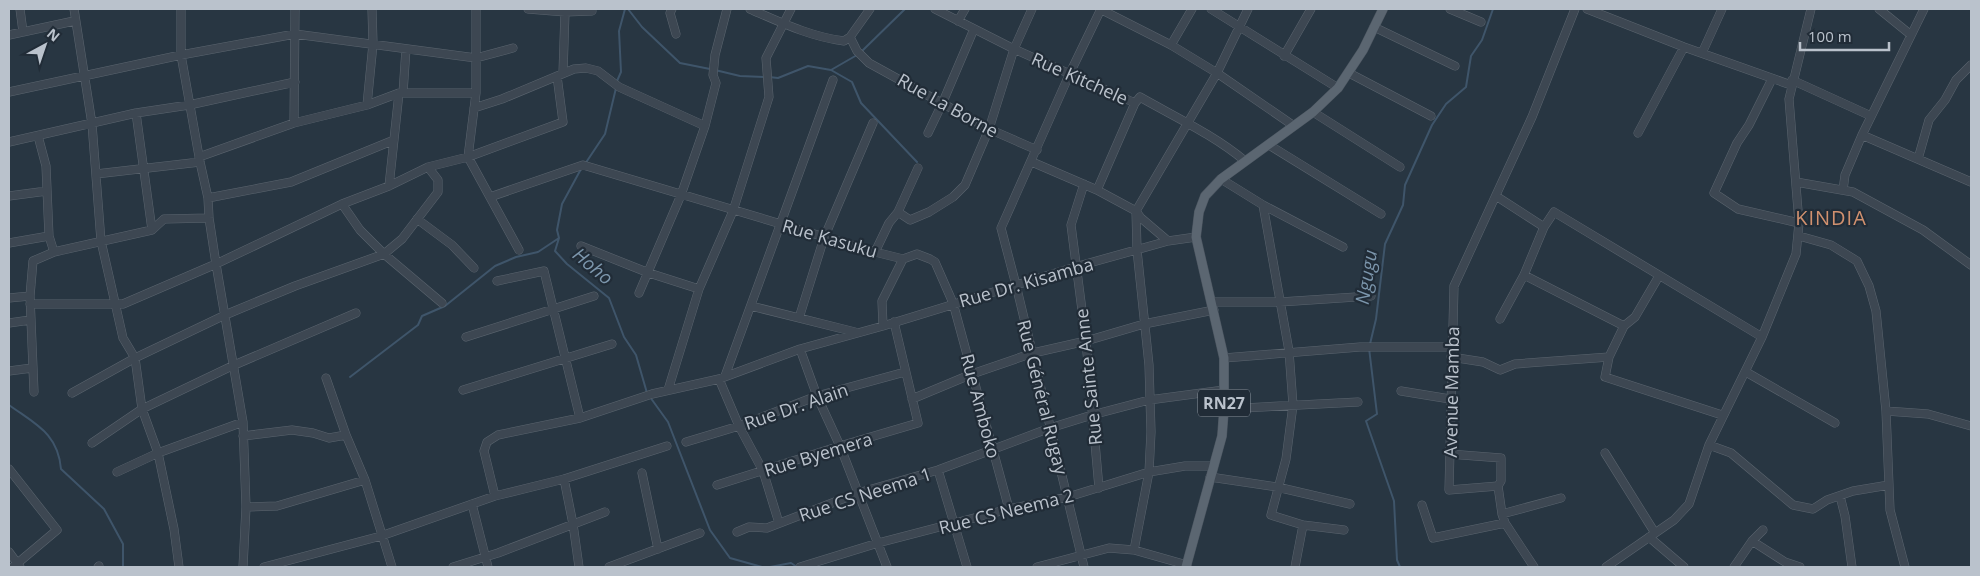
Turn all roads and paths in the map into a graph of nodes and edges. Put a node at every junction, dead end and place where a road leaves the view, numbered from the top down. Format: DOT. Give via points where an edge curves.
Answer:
graph roads {
  1 [pos="20,9"];
  2 [pos="74,9"];
  3 [pos="181,9"];
  4 [pos="295,9"];
  5 [pos="372,9"];
  6 [pos="476,9"];
  7 [pos="528,9"];
  8 [pos="672,9"];
  9 [pos="727,9"];
  10 [pos="750,9"];
  11 [pos="791,9"];
  12 [pos="870,9"];
  13 [pos="935,9"];
  14 [pos="965,9"];
  15 [pos="1032,9"];
  16 [pos="1101,9"];
  17 [pos="1192,9"];
  18 [pos="1211,9"];
  19 [pos="1248,9"];
  20 [pos="1311,9"];
  21 [pos="1383,9"];
  22 [pos="1450,9"];
  23 [pos="1575,9"];
  24 [pos="1587,9"];
  25 [pos="1722,9"];
  26 [pos="1811,9"];
  27 [pos="1879,9"];
  28 [pos="1924,9"];
  29 [pos="592,11"];
  30 [pos="565,12"];
  31 [pos="74,21"];
  32 [pos="958,21"];
  33 [pos="1480,22"];
  34 [pos="783,24"];
  35 [pos="1240,27"];
  36 [pos="1374,27"];
  37 [pos="974,29"];
  38 [pos="23,32"];
  39 [pos="295,34"];
  40 [pos="676,34"];
  41 [pos="9,35"];
  42 [pos="1911,35"];
  43 [pos="850,37"];
  44 [pos="373,44"];
  45 [pos="1170,46"];
  46 [pos="1684,46"];
  47 [pos="513,48"];
  48 [pos="406,49"];
  49 [pos="1014,49"];
  50 [pos="1702,53"];
  51 [pos="181,56"];
  52 [pos="1284,56"];
  53 [pos="476,58"];
  54 [pos="1971,65"];
  55 [pos="1456,66"];
  56 [pos="1070,73"];
  57 [pos="1217,73"];
  58 [pos="1349,73"];
  59 [pos="560,74"];
  60 [pos="86,75"];
  61 [pos="1772,79"];
  62 [pos="833,80"];
  63 [pos="295,82"];
  64 [pos="1792,83"];
  65 [pos="1338,88"];
  66 [pos="9,92"];
  67 [pos="401,93"];
  68 [pos="476,93"];
  69 [pos="1135,103"];
  70 [pos="942,104"];
  71 [pos="189,105"];
  72 [pos="367,105"];
  73 [pos="474,108"];
  74 [pos="1313,112"];
  75 [pos="136,113"];
  76 [pos="1431,116"];
  77 [pos="1871,116"];
  78 [pos="294,123"];
  79 [pos="874,123"];
  80 [pos="1186,123"];
  81 [pos="92,124"];
  82 [pos="705,126"];
  83 [pos="1294,126"];
  84 [pos="989,129"];
  85 [pos="928,133"];
  86 [pos="1638,133"];
  87 [pos="1862,135"];
  88 [pos="38,136"];
  89 [pos="394,140"];
  90 [pos="9,142"];
  91 [pos="1269,145"];
  92 [pos="1037,150"];
  93 [pos="468,157"];
  94 [pos="1918,159"];
  95 [pos="199,160"];
  96 [pos="1245,161"];
  97 [pos="1032,162"];
  98 [pos="428,167"];
  99 [pos="1400,167"];
  100 [pos="145,168"];
  101 [pos="918,168"];
  102 [pos="96,174"];
  103 [pos="1221,179"];
  104 [pos="1796,182"];
  105 [pos="1971,182"];
  106 [pos="1084,184"];
  107 [pos="389,186"];
  108 [pos="1097,190"];
  109 [pos="1842,190"];
  110 [pos="47,191"];
  111 [pos="681,195"];
  112 [pos="9,196"];
  113 [pos="1496,196"];
  114 [pos="490,197"];
  115 [pos="208,198"];
  116 [pos="342,204"];
  117 [pos="1263,205"];
  118 [pos="733,211"];
  119 [pos="1136,211"];
  120 [pos="898,212"];
  121 [pos="1381,214"];
  122 [pos="209,218"];
  123 [pos="417,219"];
  124 [pos="1800,223"];
  125 [pos="780,224"];
  126 [pos="1544,227"];
  127 [pos="152,230"];
  128 [pos="50,236"];
  129 [pos="1799,236"];
  130 [pos="1196,237"];
  131 [pos="824,238"];
  132 [pos="102,241"];
  133 [pos="1168,242"];
  134 [pos="9,243"];
  135 [pos="581,246"];
  136 [pos="1343,246"];
  137 [pos="519,250"];
  138 [pos="1137,250"];
  139 [pos="54,252"];
  140 [pos="876,252"];
  141 [pos="384,254"];
  142 [pos="903,259"];
  143 [pos="216,264"];
  144 [pos="1971,265"];
  145 [pos="1075,267"];
  146 [pos="474,268"];
  147 [pos="649,273"];
  148 [pos="1524,275"];
  149 [pos="1659,276"];
  150 [pos="497,281"];
  151 [pos="1016,285"];
  152 [pos="699,289"];
  153 [pos="639,293"];
  154 [pos="594,296"];
  155 [pos="1372,296"];
  156 [pos="9,298"];
  157 [pos="30,300"];
  158 [pos="1280,302"];
  159 [pos="442,303"];
  160 [pos="115,304"];
  161 [pos="953,304"];
  162 [pos="751,306"];
  163 [pos="1213,306"];
  164 [pos="553,309"];
  165 [pos="356,313"];
  166 [pos="224,315"];
  167 [pos="799,318"];
  168 [pos="1500,319"];
  169 [pos="30,320"];
  170 [pos="894,322"];
  171 [pos="9,323"];
  172 [pos="1144,324"];
  173 [pos="884,326"];
  174 [pos="1624,326"];
  175 [pos="856,332"];
  176 [pos="466,337"];
  177 [pos="1762,337"];
  178 [pos="1086,341"];
  179 [pos="612,344"];
  180 [pos="1452,347"];
  181 [pos="800,349"];
  182 [pos="1288,351"];
  183 [pos="1033,352"];
  184 [pos="1451,357"];
  185 [pos="1609,357"];
  186 [pos="136,358"];
  187 [pos="1224,358"];
  188 [pos="566,359"];
  189 [pos="232,366"];
  190 [pos="32,368"];
  191 [pos="9,371"];
  192 [pos="905,372"];
  193 [pos="1746,372"];
  194 [pos="972,374"];
  195 [pos="722,377"];
  196 [pos="326,378"];
  197 [pos="463,390"];
  198 [pos="668,390"];
  199 [pos="1224,390"];
  200 [pos="1401,391"];
  201 [pos="34,392"];
  202 [pos="72,393"];
  203 [pos="817,396"];
  204 [pos="1450,399"];
  205 [pos="912,400"];
  206 [pos="1149,400"];
  207 [pos="1358,402"];
  208 [pos="1294,405"];
  209 [pos="142,409"];
  210 [pos="1224,409"];
  211 [pos="1886,411"];
  212 [pos="1092,415"];
  213 [pos="1722,415"];
  214 [pos="580,418"];
  215 [pos="243,422"];
  216 [pos="1835,423"];
  217 [pos="739,426"];
  218 [pos="1971,426"];
  219 [pos="1050,428"];
  220 [pos="346,435"];
  221 [pos="243,436"];
  222 [pos="92,442"];
  223 [pos="686,442"];
  224 [pos="1708,445"];
  225 [pos="667,446"];
  226 [pos="840,446"];
  227 [pos="993,449"];
  228 [pos="158,453"];
  229 [pos="1605,453"];
  230 [pos="1449,454"];
  231 [pos="1214,466"];
  232 [pos="9,469"];
  233 [pos="938,470"];
  234 [pos="763,471"];
  235 [pos="117,472"];
  236 [pos="1149,472"];
  237 [pos="642,473"];
  238 [pos="1210,477"];
  239 [pos="564,479"];
  240 [pos="365,480"];
  241 [pos="717,485"];
  242 [pos="1889,485"];
  243 [pos="1498,486"];
  244 [pos="1277,487"];
  245 [pos="1099,488"];
  246 [pos="858,493"];
  247 [pos="495,496"];
  248 [pos="1840,496"];
  249 [pos="1068,497"];
  250 [pos="1561,498"];
  251 [pos="472,504"];
  252 [pos="1350,504"];
  253 [pos="1422,505"];
  254 [pos="246,506"];
  255 [pos="1009,509"];
  256 [pos="605,512"];
  257 [pos="1502,514"];
  258 [pos="779,523"];
  259 [pos="1505,523"];
  260 [pos="573,524"];
  261 [pos="954,524"];
  262 [pos="1303,524"];
  263 [pos="1344,530"];
  264 [pos="1763,530"];
  265 [pos="737,532"];
  266 [pos="700,533"];
  267 [pos="1652,535"];
  268 [pos="381,536"];
  269 [pos="1752,541"];
  270 [pos="878,543"];
  271 [pos="658,549"];
  272 [pos="1134,550"];
  273 [pos="9,552"];
  274 [pos="1082,555"];
  275 [pos="486,556"];
  276 [pos="17,566"];
  277 [pos="1186,566"];
  278 [pos="179,567"];
  279 [pos="242,567"];
  280 [pos="264,567"];
  281 [pos="392,567"];
  282 [pos="454,567"];
  283 [pos="488,567"];
  284 [pos="579,567"];
  285 [pos="609,567"];
  286 [pos="800,567"];
  287 [pos="887,567"];
  288 [pos="966,567"];
  289 [pos="1037,567"];
  290 [pos="1084,567"];
  291 [pos="1295,567"];
  292 [pos="1534,567"];
  293 [pos="1606,567"];
  294 [pos="1684,567"];
  295 [pos="1734,567"];
  296 [pos="1800,567"];
  297 [pos="1852,567"];
  298 [pos="1905,567"];
  1 -- 38 [label="street"];
  2 -- 31 [label="street"];
  3 -- 51 [label="street"];
  4 -- 39 [label="street"];
  5 -- 44 [label="street"];
  6 -- 53 [label="street"];
  7 -- 30 [label="street"];
  8 -- 40 [label="street" via="670,13"];
  9 -- 82 [label="street" via="713,71 716,84"];
  10 -- 34 [label="street"];
  11 -- 34 [label="street"];
  12 -- 43 [label="street"];
  13 -- 32 [label="street, Rue Kitchele"];
  14 -- 32 [label="street"];
  15 -- 49 [label="street"];
  16 -- 45 [label="street"];
  16 -- 56 [label="street, Rue Général Rugay"];
  17 -- 45 [label="street"];
  18 -- 35 [label="street"];
  19 -- 35 [label="street"];
  20 -- 52 [label="street"];
  21 -- 36 [label="main road, RN27"];
  22 -- 33 [label="street"];
  23 -- 113 [label="street, Avenue Mamba"];
  24 -- 46 [label="street"];
  25 -- 50 [label="street"];
  26 -- 64 [label="street"];
  27 -- 42 [label="street"];
  28 -- 42 [label="street"];
  29 -- 30 [label="street"];
  30 -- 59 [label="street"];
  31 -- 38 [label="street"];
  31 -- 60 [label="street"];
  32 -- 37 [label="street, Rue Kitchele"];
  34 -- 43 [label="street" via="830,39 844,41"];
  34 -- 118 [label="street" via="766,58 769,97"];
  35 -- 52 [label="street"];
  35 -- 57 [label="street"];
  36 -- 55 [label="street"];
  36 -- 58 [label="main road, RN27"];
  37 -- 49 [label="street, Rue Kitchele"];
  37 -- 70 [label="street"];
  38 -- 41 [label="street"];
  39 -- 44 [label="street"];
  39 -- 51 [label="street"];
  39 -- 63 [label="street"];
  42 -- 77 [label="street"];
  43 -- 70 [label="street, Rue La Borne" via="859,54"];
  44 -- 48 [label="street"];
  44 -- 72 [label="street"];
  45 -- 57 [label="street"];
  46 -- 50 [label="street"];
  46 -- 86 [label="street"];
  47 -- 53 [label="street"];
  48 -- 53 [label="street"];
  48 -- 67 [label="street"];
  49 -- 56 [label="street, Rue Kitchele"];
  49 -- 84 [label="street"];
  50 -- 61 [label="street"];
  51 -- 60 [label="street"];
  51 -- 71 [label="street"];
  52 -- 65 [label="street"];
  53 -- 68 [label="street"];
  54 -- 94 [label="street" via="1956,80 1929,120"];
  56 -- 69 [label="street, Rue Kitchele"];
  56 -- 92 [label="street, Rue Général Rugay"];
  57 -- 80 [label="street"];
  57 -- 83 [label="street"];
  58 -- 65 [label="main road, RN27"];
  58 -- 76 [label="street"];
  59 -- 73 [label="street"];
  59 -- 82 [label="street" via="586,68 598,71 616,85"];
  59 -- 93 [label="street" via="563,122"];
  60 -- 66 [label="street"];
  60 -- 81 [label="street"];
  61 -- 64 [label="street"];
  61 -- 124 [label="street" via="1714,193 1738,209"];
  62 -- 125 [label="street"];
  63 -- 71 [label="street"];
  63 -- 78 [label="street"];
  64 -- 77 [label="street"];
  64 -- 104 [label="street" via="1789,99"];
  65 -- 74 [label="main road, RN27"];
  67 -- 68 [label="street"];
  67 -- 72 [label="street"];
  67 -- 89 [label="street"];
  68 -- 73 [label="street"];
  69 -- 80 [label="street, Rue Kitchele" via="1140,97"];
  69 -- 108 [label="street"];
  70 -- 84 [label="street, Rue La Borne"];
  70 -- 85 [label="street"];
  71 -- 75 [label="street"];
  71 -- 95 [label="street"];
  72 -- 78 [label="street"];
  73 -- 93 [label="street"];
  74 -- 83 [label="main road, RN27"];
  74 -- 99 [label="street"];
  75 -- 81 [label="street"];
  75 -- 100 [label="street"];
  77 -- 87 [label="street"];
  78 -- 95 [label="street"];
  79 -- 131 [label="street"];
  80 -- 96 [label="street, Rue Kitchele"];
  80 -- 119 [label="street"];
  81 -- 88 [label="street"];
  81 -- 102 [label="street"];
  82 -- 111 [label="street"];
  83 -- 91 [label="main road, RN27"];
  84 -- 92 [label="street, Rue La Borne"];
  84 -- 120 [label="street" via="964,185 953,197 910,220"];
  87 -- 94 [label="street"];
  87 -- 109 [label="street"];
  88 -- 90 [label="street"];
  88 -- 110 [label="street" via="46,166"];
  89 -- 107 [label="street"];
  89 -- 115 [label="street" via="292,182"];
  91 -- 96 [label="main road, RN27"];
  91 -- 121 [label="street"];
  92 -- 97 [label="street, Rue Général Rugay"];
  93 -- 98 [label="street"];
  93 -- 114 [label="street"];
  94 -- 105 [label="street"];
  95 -- 100 [label="street"];
  95 -- 115 [label="street"];
  96 -- 103 [label="main road, RN27"];
  97 -- 106 [label="street"];
  97 -- 151 [label="street, Rue Général Rugay" via="1001,228"];
  98 -- 107 [label="street"];
  98 -- 123 [label="street" via="438,180 438,192"];
  100 -- 102 [label="street"];
  100 -- 127 [label="street"];
  101 -- 120 [label="street"];
  102 -- 132 [label="street"];
  103 -- 117 [label="street"];
  103 -- 130 [label="main road, RN27" via="1205,196"];
  104 -- 109 [label="street"];
  104 -- 124 [label="street"];
  106 -- 108 [label="street"];
  106 -- 145 [label="street, Rue Sainte Anne" via="1071,225"];
  107 -- 116 [label="street"];
  108 -- 119 [label="street"];
  109 -- 144 [label="street" via="1853,192 1923,230"];
  110 -- 112 [label="street"];
  110 -- 128 [label="street"];
  111 -- 114 [label="street, Rue Kasuku" via="584,166"];
  111 -- 118 [label="street, Rue Kasuku"];
  111 -- 147 [label="street"];
  113 -- 126 [label="street"];
  113 -- 180 [label="street, Avenue Mamba" via="1454,286"];
  114 -- 137 [label="street"];
  115 -- 122 [label="street"];
  116 -- 141 [label="street" via="360,230"];
  116 -- 143 [label="street"];
  117 -- 136 [label="street"];
  117 -- 158 [label="street"];
  118 -- 125 [label="street, Rue Kasuku"];
  118 -- 152 [label="street"];
  119 -- 133 [label="street"];
  119 -- 138 [label="street"];
  120 -- 140 [label="street" via="889,223"];
  122 -- 127 [label="street" via="164,219"];
  122 -- 143 [label="street"];
  123 -- 141 [label="street"];
  123 -- 146 [label="street"];
  124 -- 129 [label="street"];
  125 -- 131 [label="street, Rue Kasuku"];
  125 -- 162 [label="street"];
  126 -- 148 [label="street"];
  126 -- 149 [label="street" via="1554,212"];
  127 -- 132 [label="street"];
  128 -- 134 [label="street"];
  128 -- 139 [label="street"];
  129 -- 177 [label="street" via="1796,254"];
  129 -- 211 [label="street" via="1831,245 1857,261 1869,286 1876,312"];
  130 -- 133 [label="street, Rue Dr. Kisamba"];
  130 -- 163 [label="main road, RN27"];
  131 -- 140 [label="street, Rue Kasuku"];
  131 -- 167 [label="street"];
  132 -- 139 [label="street"];
  132 -- 160 [label="street"];
  133 -- 138 [label="street, Rue Dr. Kisamba"];
  135 -- 147 [label="street"];
  138 -- 145 [label="street, Rue Dr. Kisamba"];
  138 -- 172 [label="street"];
  139 -- 157 [label="street" via="33,261"];
  140 -- 142 [label="street, Rue Kasuku"];
  141 -- 159 [label="street"];
  141 -- 166 [label="street"];
  142 -- 161 [label="street, Rue Kasuku" via="916,254 935,262"];
  142 -- 173 [label="street" via="882,301"];
  143 -- 160 [label="street" via="123,304"];
  143 -- 166 [label="street"];
  145 -- 151 [label="street, Rue Dr. Kisamba"];
  145 -- 178 [label="street, Rue Sainte Anne"];
  147 -- 152 [label="street"];
  147 -- 153 [label="street"];
  148 -- 168 [label="street"];
  148 -- 174 [label="street"];
  149 -- 174 [label="street" via="1635,317"];
  149 -- 177 [label="street"];
  150 -- 164 [label="street" via="544,271"];
  151 -- 161 [label="street, Rue Dr. Kisamba"];
  151 -- 183 [label="street, Rue Général Rugay"];
  152 -- 198 [label="street"];
  154 -- 164 [label="street"];
  155 -- 158 [label="street"];
  156 -- 157 [label="street"];
  157 -- 160 [label="street"];
  157 -- 169 [label="street"];
  158 -- 163 [label="street"];
  158 -- 182 [label="street"];
  160 -- 186 [label="street" via="122,338"];
  161 -- 170 [label="street, Rue Dr. Kisamba"];
  161 -- 194 [label="street, Rue Amboko"];
  162 -- 167 [label="street, Rue Dr. Kisamba"];
  162 -- 195 [label="street"];
  163 -- 172 [label="street"];
  163 -- 187 [label="main road, RN27"];
  164 -- 176 [label="street"];
  164 -- 188 [label="street"];
  165 -- 189 [label="street"];
  166 -- 186 [label="street"];
  166 -- 189 [label="street"];
  167 -- 175 [label="street, Rue Dr. Kisamba"];
  169 -- 171 [label="street"];
  169 -- 190 [label="street"];
  170 -- 173 [label="street, Rue Dr. Kisamba"];
  170 -- 192 [label="street"];
  172 -- 178 [label="street"];
  172 -- 206 [label="street"];
  173 -- 175 [label="street, Rue Dr. Kisamba"];
  174 -- 185 [label="street"];
  175 -- 181 [label="street, Rue Dr. Kisamba"];
  177 -- 193 [label="street"];
  178 -- 183 [label="street"];
  178 -- 212 [label="street, Rue Sainte Anne"];
  179 -- 188 [label="street"];
  180 -- 182 [label="street"];
  180 -- 184 [label="street, Avenue Mamba"];
  181 -- 195 [label="street, Rue Dr. Kisamba"];
  181 -- 203 [label="street"];
  182 -- 187 [label="street"];
  182 -- 208 [label="street"];
  183 -- 194 [label="street"];
  183 -- 219 [label="street, Rue Général Rugay"];
  184 -- 185 [label="street" via="1483,362 1500,370 1515,364"];
  184 -- 204 [label="street, Avenue Mamba"];
  185 -- 213 [label="street" via="1605,377"];
  186 -- 202 [label="street"];
  186 -- 209 [label="street"];
  187 -- 199 [label="main road, RN27"];
  188 -- 197 [label="street"];
  188 -- 214 [label="street"];
  189 -- 209 [label="street"];
  189 -- 215 [label="street"];
  190 -- 191 [label="street"];
  190 -- 201 [label="street"];
  192 -- 203 [label="street, Rue Dr. Alain"];
  192 -- 205 [label="street"];
  193 -- 213 [label="street"];
  193 -- 216 [label="street"];
  194 -- 205 [label="street"];
  194 -- 227 [label="street, Rue Amboko"];
  195 -- 198 [label="street, Rue Dr. Kisamba"];
  195 -- 217 [label="street"];
  196 -- 220 [label="street"];
  198 -- 214 [label="street, Rue Dr. Kisamba"];
  199 -- 206 [label="street, Rue CS Neema 1"];
  199 -- 210 [label="main road, RN27"];
  200 -- 204 [label="street"];
  203 -- 217 [label="street, Rue Dr. Alain"];
  203 -- 226 [label="street"];
  204 -- 230 [label="street, Avenue Mamba"];
  205 -- 226 [label="street, Rue Byemera" via="918,423"];
  206 -- 212 [label="street, Rue CS Neema 1"];
  206 -- 236 [label="street"];
  207 -- 208 [label="street"];
  208 -- 210 [label="street"];
  208 -- 244 [label="street" via="1286,459"];
  209 -- 222 [label="street"];
  209 -- 228 [label="street"];
  210 -- 231 [label="main road, RN27" via="1222,436"];
  211 -- 218 [label="street" via="1928,414"];
  211 -- 242 [label="street"];
  212 -- 219 [label="street, Rue CS Neema 1"];
  212 -- 245 [label="street, Rue Sainte Anne"];
  213 -- 224 [label="street"];
  214 -- 247 [label="street, Rue Dr. Kisamba" via="498,435 487,442 484,451"];
  215 -- 221 [label="street"];
  215 -- 228 [label="street"];
  217 -- 223 [label="street, Rue Dr. Alain"];
  217 -- 234 [label="street"];
  219 -- 227 [label="street, Rue CS Neema 1"];
  219 -- 249 [label="street, Rue Général Rugay"];
  220 -- 221 [label="street" via="329,438 292,430"];
  220 -- 240 [label="street"];
  221 -- 254 [label="street"];
  224 -- 248 [label="street" via="1731,454 1793,505 1813,509"];
  224 -- 267 [label="street" via="1693,498 1674,520"];
  225 -- 239 [label="street"];
  226 -- 234 [label="street, Rue Byemera"];
  226 -- 246 [label="street"];
  227 -- 233 [label="street, Rue CS Neema 1"];
  227 -- 255 [label="street, Rue Amboko"];
  228 -- 235 [label="street"];
  228 -- 278 [label="street"];
  229 -- 267 [label="street"];
  230 -- 243 [label="street" via="1501,458"];
  230 -- 243 [label="street, Avenue Mamba" via="1449,490"];
  231 -- 236 [label="street, Rue CS Neema 2" via="1185,466"];
  231 -- 238 [label="main road, RN27"];
  232 -- 276 [label="street" via="57,530"];
  233 -- 246 [label="street, Rue CS Neema 1"];
  233 -- 261 [label="street"];
  234 -- 241 [label="street, Rue Byemera"];
  234 -- 258 [label="street"];
  236 -- 245 [label="street, Rue CS Neema 2"];
  236 -- 272 [label="street"];
  237 -- 271 [label="street"];
  238 -- 244 [label="street"];
  238 -- 277 [label="main road, RN27"];
  239 -- 247 [label="street"];
  239 -- 260 [label="street"];
  240 -- 254 [label="street" via="277,506"];
  240 -- 268 [label="street"];
  242 -- 248 [label="street"];
  242 -- 298 [label="street" via="1890,510"];
  243 -- 257 [label="street"];
  244 -- 252 [label="street"];
  244 -- 262 [label="street" via="1271,515"];
  245 -- 249 [label="street, Rue CS Neema 2"];
  246 -- 258 [label="street, Rue CS Neema 1"];
  246 -- 270 [label="street"];
  247 -- 251 [label="street"];
  248 -- 297 [label="street"];
  249 -- 255 [label="street, Rue CS Neema 2"];
  249 -- 274 [label="street, Rue Général Rugay"];
  250 -- 257 [label="street"];
  251 -- 268 [label="street"];
  251 -- 275 [label="street"];
  253 -- 259 [label="street" via="1433,538"];
  254 -- 279 [label="street"];
  255 -- 261 [label="street, Rue CS Neema 2"];
  256 -- 260 [label="street"];
  257 -- 259 [label="street"];
  258 -- 265 [label="street, Rue CS Neema 1"];
  259 -- 292 [label="street"];
  260 -- 275 [label="street"];
  260 -- 284 [label="street"];
  261 -- 270 [label="street, Rue CS Neema 2"];
  261 -- 288 [label="street"];
  262 -- 263 [label="street"];
  262 -- 291 [label="street"];
  264 -- 269 [label="street"];
  266 -- 271 [label="street"];
  267 -- 293 [label="street"];
  267 -- 294 [label="street"];
  268 -- 280 [label="street"];
  268 -- 281 [label="street"];
  269 -- 295 [label="street"];
  269 -- 296 [label="street" via="1785,562"];
  270 -- 286 [label="street, Rue CS Neema 2"];
  270 -- 287 [label="street"];
  271 -- 285 [label="street"];
  272 -- 274 [label="street" via="1109,548"];
  272 -- 277 [label="street"];
  273 -- 276 [label="street"];
  274 -- 289 [label="street"];
  274 -- 290 [label="street, Rue Général Rugay"];
  275 -- 282 [label="street"];
  275 -- 283 [label="street"];
}
